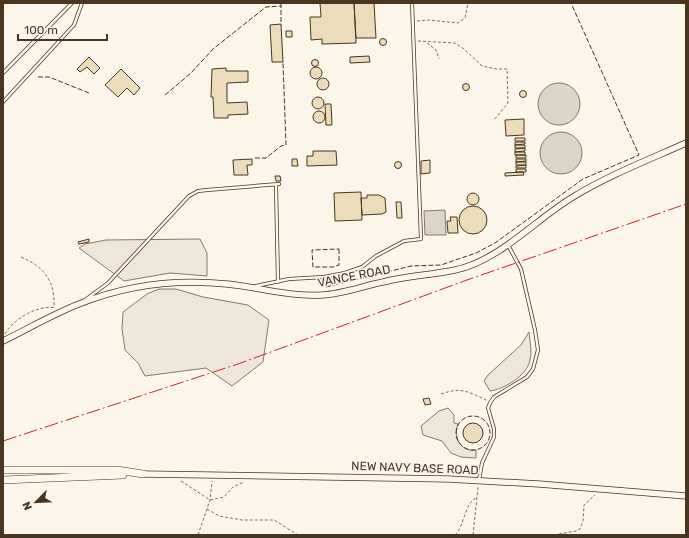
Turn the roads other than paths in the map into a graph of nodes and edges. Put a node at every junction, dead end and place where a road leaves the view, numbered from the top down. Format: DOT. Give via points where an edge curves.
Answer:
graph roads {
  1 [pos="72,3"];
  2 [pos="82,3"];
  3 [pos="412,3"];
  4 [pos="3,73"];
  5 [pos="3,102"];
  6 [pos="686,143"];
  7 [pos="507,245"];
  8 [pos="278,282"];
  9 [pos="251,287"];
  10 [pos="79,304"];
  11 [pos="3,341"];
  12 [pos="3,470"];
  13 [pos="143,474"];
  14 [pos="3,480"];
  15 [pos="479,480"];
  16 [pos="686,496"];
  1 -- 4 [label="lane"];
  2 -- 5 [label="lane" via="74,25"];
  3 -- 8 [label="lane" via="421,239 404,241 362,267 344,273"];
  6 -- 7 [label="street, VANCE ROAD" via="606,177 553,210"];
  7 -- 9 [label="street, VANCE ROAD" via="474,265 457,270 385,281 324,295 304,296"];
  7 -- 15 [label="lane" via="521,270 538,350 527,377 499,393 491,401 488,408 494,437 482,463"];
  8 -- 9 [label="lane"];
  8 -- 10 [label="lane" via="278,184 207,190 189,196 108,283"];
  9 -- 10 [label="street, VANCE ROAD" via="193,282 164,283 127,289"];
  10 -- 11 [label="street, VANCE ROAD"];
  12 -- 13 [label="street, NEW NAVY BASE ROAD" via="117,470"];
  13 -- 14 [label="street, NEW NAVY BASE ROAD"];
  13 -- 15 [label="street, NEW NAVY BASE ROAD"];
  15 -- 16 [label="street, NEW NAVY BASE ROAD"];
}
